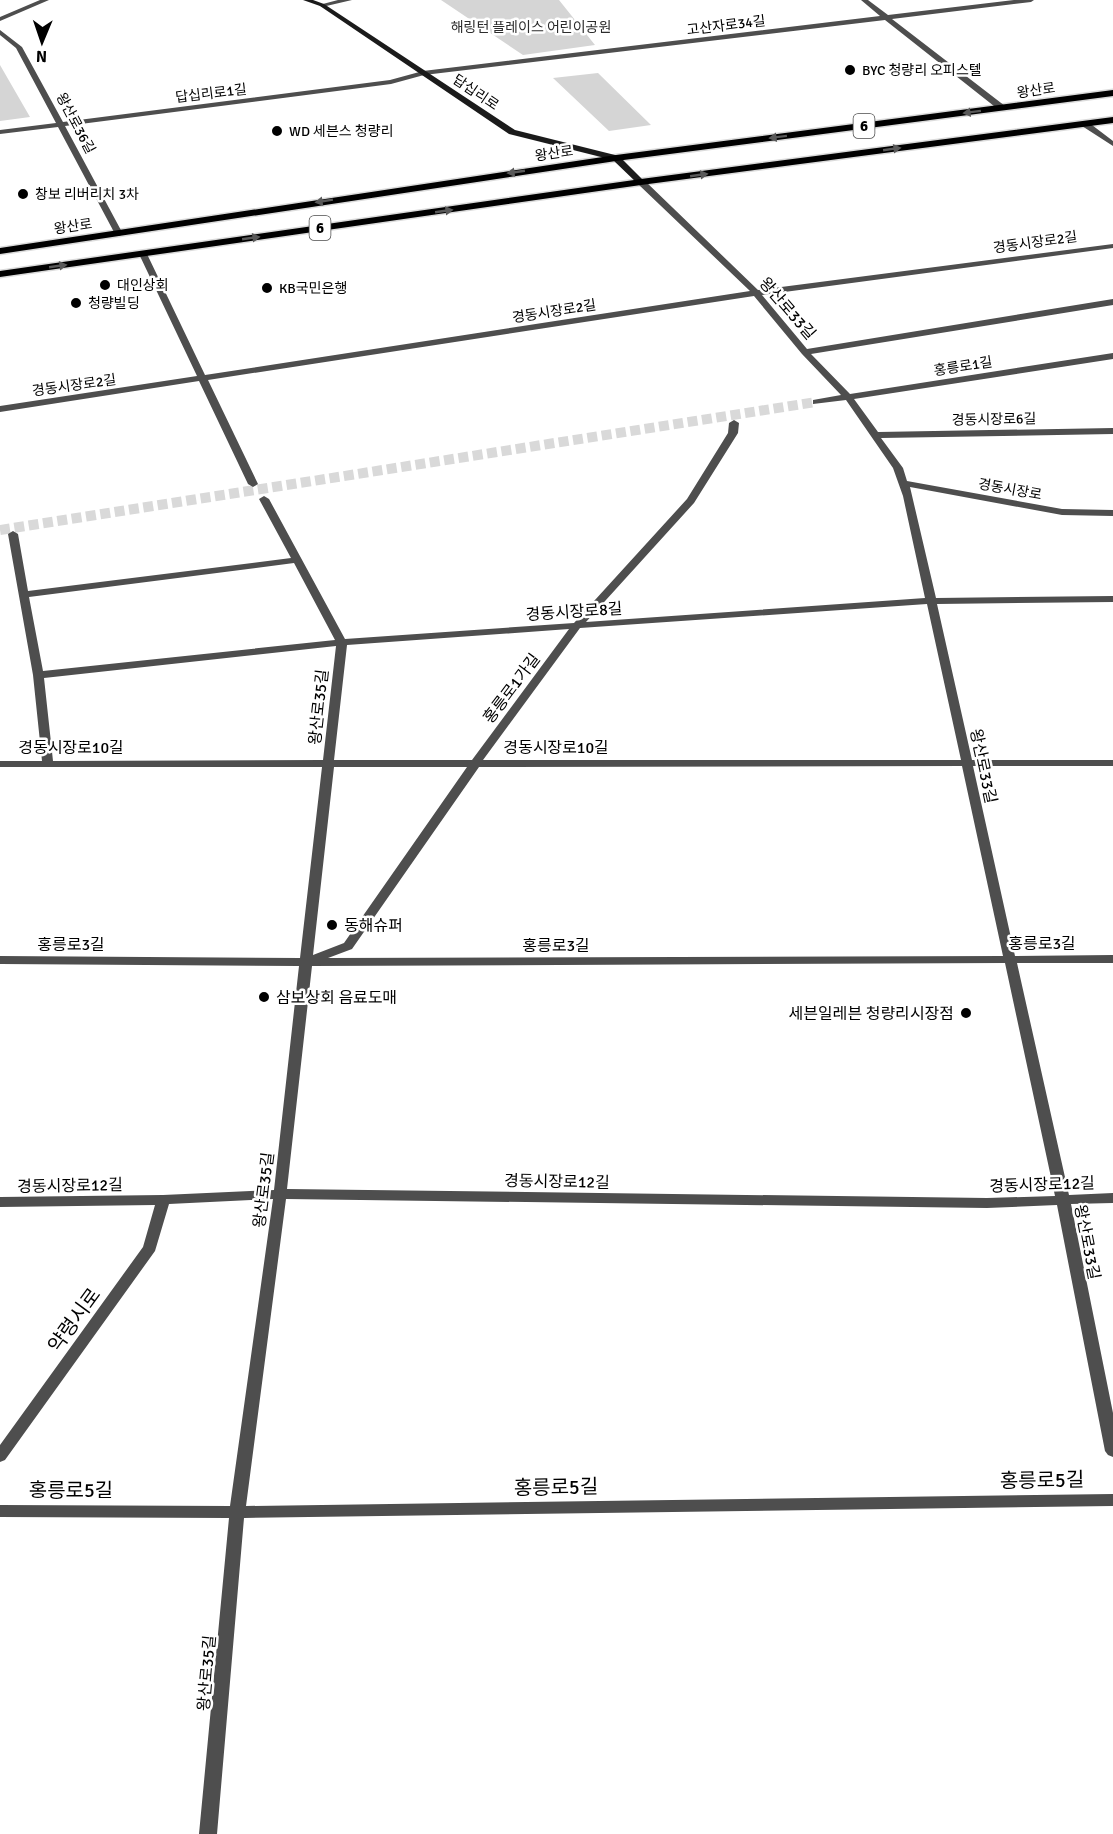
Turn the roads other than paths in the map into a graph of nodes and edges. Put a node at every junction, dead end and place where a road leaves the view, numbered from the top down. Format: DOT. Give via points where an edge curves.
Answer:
graph roads {
  1 [pos="46,0"];
  2 [pos="306,0"];
  3 [pos="349,0"];
  4 [pos="864,0"];
  5 [pos="1031,0"];
  6 [pos="322,5"];
  7 [pos="887,18"];
  8 [pos="0,19"];
  9 [pos="0,32"];
  10 [pos="423,73"];
  11 [pos="1113,93"];
  12 [pos="1002,108"];
  13 [pos="1113,120"];
  14 [pos="62,124"];
  15 [pos="1085,124"];
  16 [pos="0,132"];
  17 [pos="1113,144"];
  18 [pos="616,158"];
  19 [pos="641,182"];
  20 [pos="119,234"];
  21 [pos="1113,246"];
  22 [pos="0,250"];
  23 [pos="143,254"];
  24 [pos="0,274"];
  25 [pos="756,293"];
  26 [pos="1113,303"];
  27 [pos="805,352"];
  28 [pos="1113,356"];
  29 [pos="205,379"];
  30 [pos="849,398"];
  31 [pos="816,402"];
  32 [pos="0,409"];
  33 [pos="734,423"];
  34 [pos="1113,431"];
  35 [pos="875,435"];
  36 [pos="903,483"];
  37 [pos="254,484"];
  38 [pos="264,498"];
  39 [pos="1113,513"];
  40 [pos="14,534"];
  41 [pos="297,560"];
  42 [pos="25,594"];
  43 [pos="1113,599"];
  44 [pos="931,601"];
  45 [pos="578,626"];
  46 [pos="342,642"];
  47 [pos="38,675"];
  48 [pos="967,763"];
  49 [pos="1113,763"];
  50 [pos="0,764"];
  51 [pos="48,764"];
  52 [pos="328,764"];
  53 [pos="475,764"];
  54 [pos="1113,959"];
  55 [pos="0,960"];
  56 [pos="1010,960"];
  57 [pos="306,962"];
  58 [pos="280,1194"];
  59 [pos="1113,1198"];
  60 [pos="1063,1199"];
  61 [pos="163,1200"];
  62 [pos="0,1202"];
  63 [pos="1113,1451"];
  64 [pos="0,1456"];
  65 [pos="1113,1500"];
  66 [pos="0,1511"];
  67 [pos="237,1512"];
  68 [pos="208,1834"];
  1 -- 8 [label="street"];
  2 -- 6 [label="main road, 답십리로"];
  3 -- 6 [label="street"];
  4 -- 7 [label="street"];
  5 -- 7 [label="street, 고산자로34길"];
  6 -- 10 [label="main road, 답십리로"];
  7 -- 10 [label="street, 고산자로34길"];
  7 -- 12 [label="street"];
  9 -- 14 [label="street, 왕산로36길" via="20,47"];
  10 -- 14 [label="street, 답십리로1길" via="391,82"];
  10 -- 18 [label="main road, 답십리로" via="512,132"];
  11 -- 12 [label="main road, 왕산로 / 6"];
  12 -- 18 [label="main road, 왕산로 / 6, one-way"];
  13 -- 15 [label="main road, 6"];
  14 -- 16 [label="street, 답십리로1길"];
  14 -- 20 [label="street, 왕산로36길"];
  15 -- 17 [label="street"];
  19 -- 15 [label="main road, 6, one-way"];
  18 -- 19 [label="main road, 답십리로"];
  18 -- 20 [label="main road, 왕산로 / 6, one-way"];
  23 -- 19 [label="main road, 6, one-way"];
  19 -- 25 [label="street, 왕산로33길"];
  20 -- 22 [label="main road, 왕산로 / 6"];
  21 -- 25 [label="street, 경동시장로2길"];
  24 -- 23 [label="main road, 6, one-way"];
  23 -- 29 [label="street"];
  25 -- 27 [label="street, 왕산로33길"];
  25 -- 29 [label="street, 경동시장로2길"];
  26 -- 27 [label="street"];
  27 -- 30 [label="street, 왕산로33길"];
  28 -- 30 [label="street, 홍릉로1길"];
  29 -- 32 [label="street, 경동시장로2길"];
  29 -- 37 [label="street"];
  30 -- 31 [label="street, 홍릉로1길"];
  30 -- 35 [label="street, 왕산로33길"];
  33 -- 45 [label="street, 홍릉로1가길" via="733,433 691,501"];
  34 -- 35 [label="street, 경동시장로6길"];
  35 -- 36 [label="street, 왕산로33길" via="898,468"];
  36 -- 39 [label="street, 경동시장로" via="1062,512"];
  36 -- 44 [label="street, 왕산로33길"];
  38 -- 41 [label="street"];
  40 -- 42 [label="street"];
  41 -- 42 [label="street"];
  41 -- 46 [label="street"];
  42 -- 47 [label="street"];
  43 -- 44 [label="street, 경동시장로8길"];
  44 -- 45 [label="street, 경동시장로8길"];
  44 -- 48 [label="street, 왕산로33길"];
  45 -- 46 [label="street, 경동시장로8길"];
  45 -- 53 [label="street, 홍릉로1가길"];
  46 -- 47 [label="street, 경동시장로8길"];
  46 -- 52 [label="street, 왕산로35길"];
  47 -- 51 [label="street"];
  48 -- 49 [label="street, 경동시장로10길"];
  48 -- 53 [label="street, 경동시장로10길"];
  48 -- 56 [label="street, 왕산로33길"];
  50 -- 51 [label="street, 경동시장로10길"];
  51 -- 52 [label="street, 경동시장로10길"];
  52 -- 53 [label="street, 경동시장로10길"];
  52 -- 57 [label="street, 왕산로35길"];
  53 -- 57 [label="street, 홍릉로1가길" via="348,946"];
  54 -- 56 [label="street, 홍릉로3길"];
  55 -- 57 [label="street, 홍릉로3길"];
  56 -- 57 [label="street, 홍릉로3길"];
  56 -- 60 [label="street, 왕산로33길"];
  57 -- 58 [label="street, 왕산로35길"];
  58 -- 60 [label="street, 경동시장로12길" via="987,1203"];
  58 -- 61 [label="street, 경동시장로12길"];
  58 -- 67 [label="street, 왕산로35길"];
  59 -- 60 [label="street, 경동시장로12길"];
  60 -- 63 [label="street, 왕산로33길"];
  61 -- 62 [label="street, 경동시장로12길"];
  61 -- 64 [label="street, 약령시로" via="150,1248"];
  65 -- 67 [label="street, 홍릉로5길"];
  66 -- 67 [label="street, 홍릉로5길"];
  67 -- 68 [label="street, 왕산로35길"];
}
